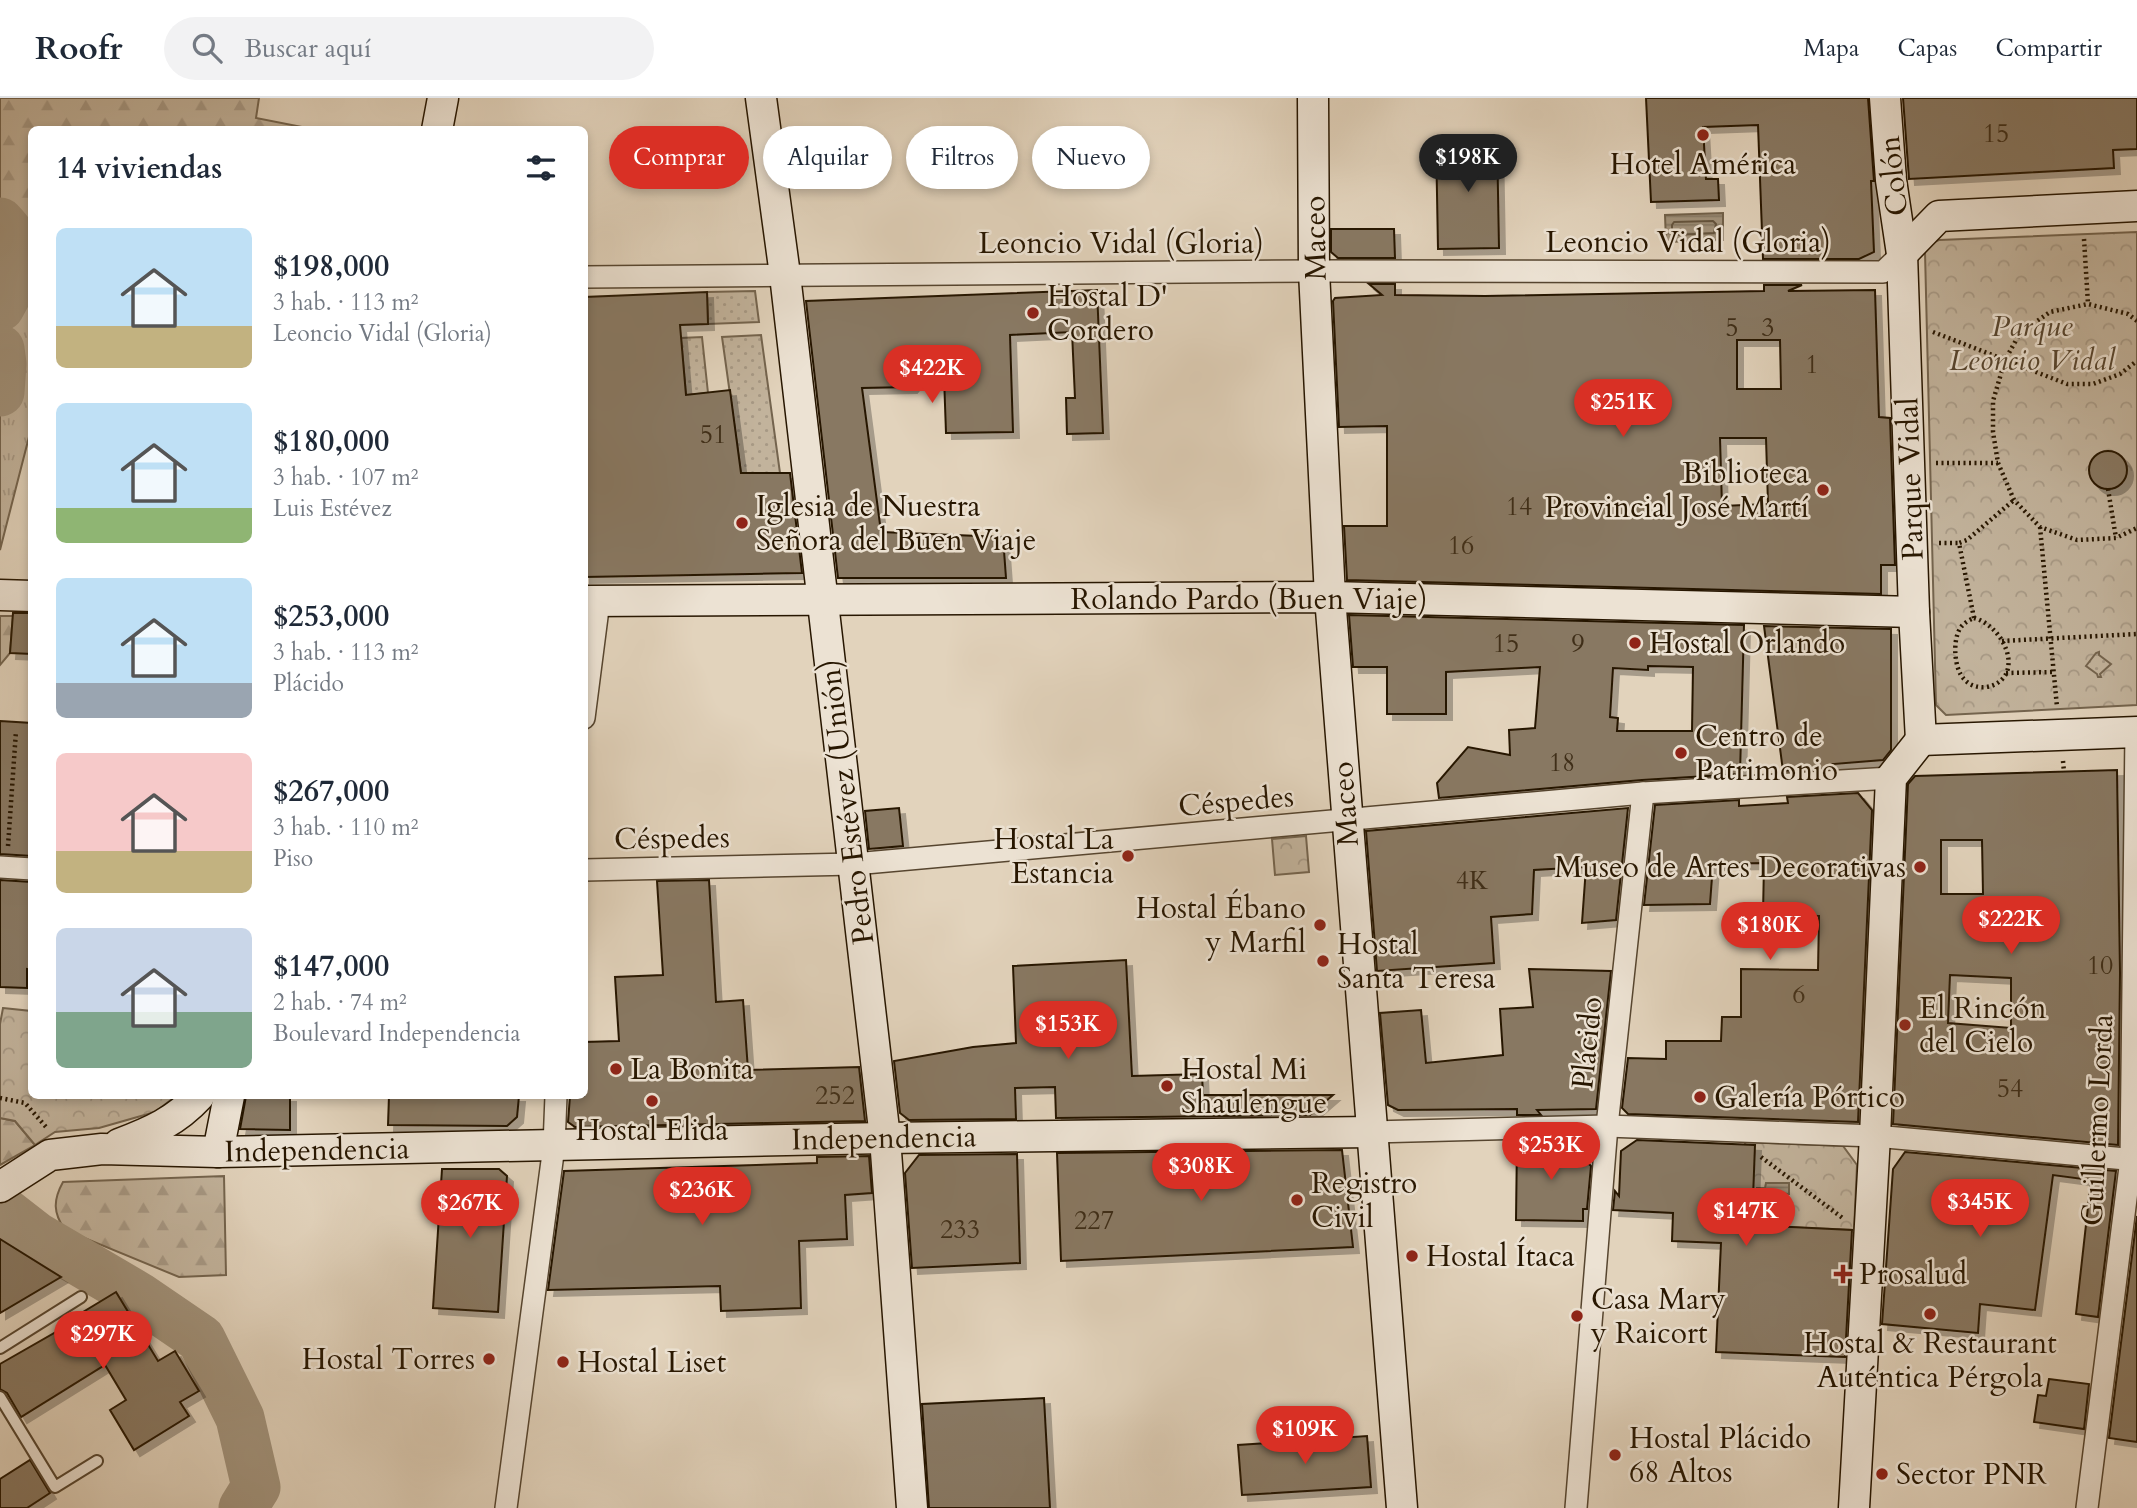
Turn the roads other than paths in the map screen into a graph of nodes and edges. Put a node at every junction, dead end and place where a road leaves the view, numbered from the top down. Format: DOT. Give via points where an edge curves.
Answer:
graph roads {
  1 [pos="443,98"];
  2 [pos="761,98"];
  3 [pos="1313,98"];
  4 [pos="1885,98"];
  5 [pos="438,126"];
  6 [pos="2137,206"];
  7 [pos="1902,254"];
  8 [pos="1314,271"];
  9 [pos="785,275"];
  10 [pos="588,277"];
  11 [pos="0,595"];
  12 [pos="28,596"];
  13 [pos="1329,597"];
  14 [pos="823,599"];
  15 [pos="592,601"];
  16 [pos="1914,612"];
  17 [pos="588,660"];
  18 [pos="2136,732"];
  19 [pos="1921,740"];
  20 [pos="1891,778"];
  21 [pos="1643,793"];
  22 [pos="1346,821"];
  23 [pos="853,864"];
  24 [pos="3,867"];
  25 [pos="28,869"];
  26 [pos="588,870"];
  27 [pos="196,1099"];
  28 [pos="228,1099"];
  29 [pos="556,1099"];
  30 [pos="1608,1126"];
  31 [pos="1372,1132"];
  32 [pos="1875,1136"];
  33 [pos="885,1138"];
  34 [pos="554,1146"];
  35 [pos="102,1149"];
  36 [pos="218,1152"];
  37 [pos="2134,1159"];
  38 [pos="0,1187"];
  39 [pos="81,1297"];
  40 [pos="0,1348"];
  41 [pos="0,1397"];
  42 [pos="97,1461"];
  43 [pos="506,1508"];
  44 [pos="912,1508"];
  45 [pos="1402,1508"];
  46 [pos="1576,1508"];
  47 [pos="1854,1508"];
  48 [pos="2087,1508"];
  1 -- 5 [label="main road"];
  2 -- 9 [label="main road, Pedro Estévez (Unión)"];
  3 -- 8 [label="main road, Maceo"];
  4 -- 7 [label="main road, Colón"];
  6 -- 7 [label="main road" via="1939,216"];
  7 -- 8 [label="street, Leoncio Vidal (Gloria)" via="1883,272"];
  7 -- 16 [label="main road, Parque Vidal"];
  8 -- 9 [label="street, Leoncio Vidal (Gloria)"];
  8 -- 13 [label="main road, Maceo"];
  9 -- 10 [label="street, Leoncio Vidal (Gloria)"];
  9 -- 14 [label="main road, Pedro Estévez (Unión)"];
  11 -- 12 [label="main road"];
  13 -- 14 [label="main road, Rolando Pardo (Buen Viaje)"];
  13 -- 16 [label="main road, Rolando Pardo (Buen Viaje)"];
  13 -- 22 [label="main road, Maceo"];
  14 -- 15 [label="main road, Rolando Pardo (Buen Viaje)"];
  14 -- 23 [label="main road, Pedro Estévez (Unión)"];
  15 -- 17 [label="street"];
  16 -- 19 [label="main road, Parque Vidal"];
  18 -- 19 [label="main road"];
  18 -- 37 [label="street, Guillermo Lorda"];
  19 -- 20 [label="main road"];
  20 -- 21 [label="street, Céspedes"];
  20 -- 32 [label="main road"];
  21 -- 22 [label="street, Céspedes"];
  21 -- 30 [label="street, Plácido"];
  22 -- 23 [label="street, Céspedes"];
  22 -- 31 [label="main road, Maceo"];
  23 -- 26 [label="street, Céspedes"];
  23 -- 33 [label="main road, Pedro Estévez (Unión)"];
  24 -- 25 [label="street"];
  27 -- 35 [label="main road" via="153,1132"];
  28 -- 36 [label="main road"];
  29 -- 34 [label="street"];
  30 -- 31 [label="street"];
  30 -- 32 [label="street"];
  30 -- 46 [label="street, Plácido"];
  31 -- 33 [label="main road, Independencia"];
  31 -- 45 [label="main road, Maceo"];
  32 -- 37 [label="street"];
  32 -- 47 [label="main road"];
  33 -- 34 [label="main road, Independencia"];
  33 -- 44 [label="main road, Pedro Estévez (Unión)"];
  34 -- 36 [label="main road, Independencia"];
  34 -- 43 [label="street"];
  35 -- 36 [label="main road, Independencia"];
  35 -- 38 [label="main road" via="50,1155"];
  37 -- 48 [label="street, Guillermo Lorda"];
  39 -- 40 [label="lane"];
  41 -- 42 [label="lane" via="55,1486"];
}
